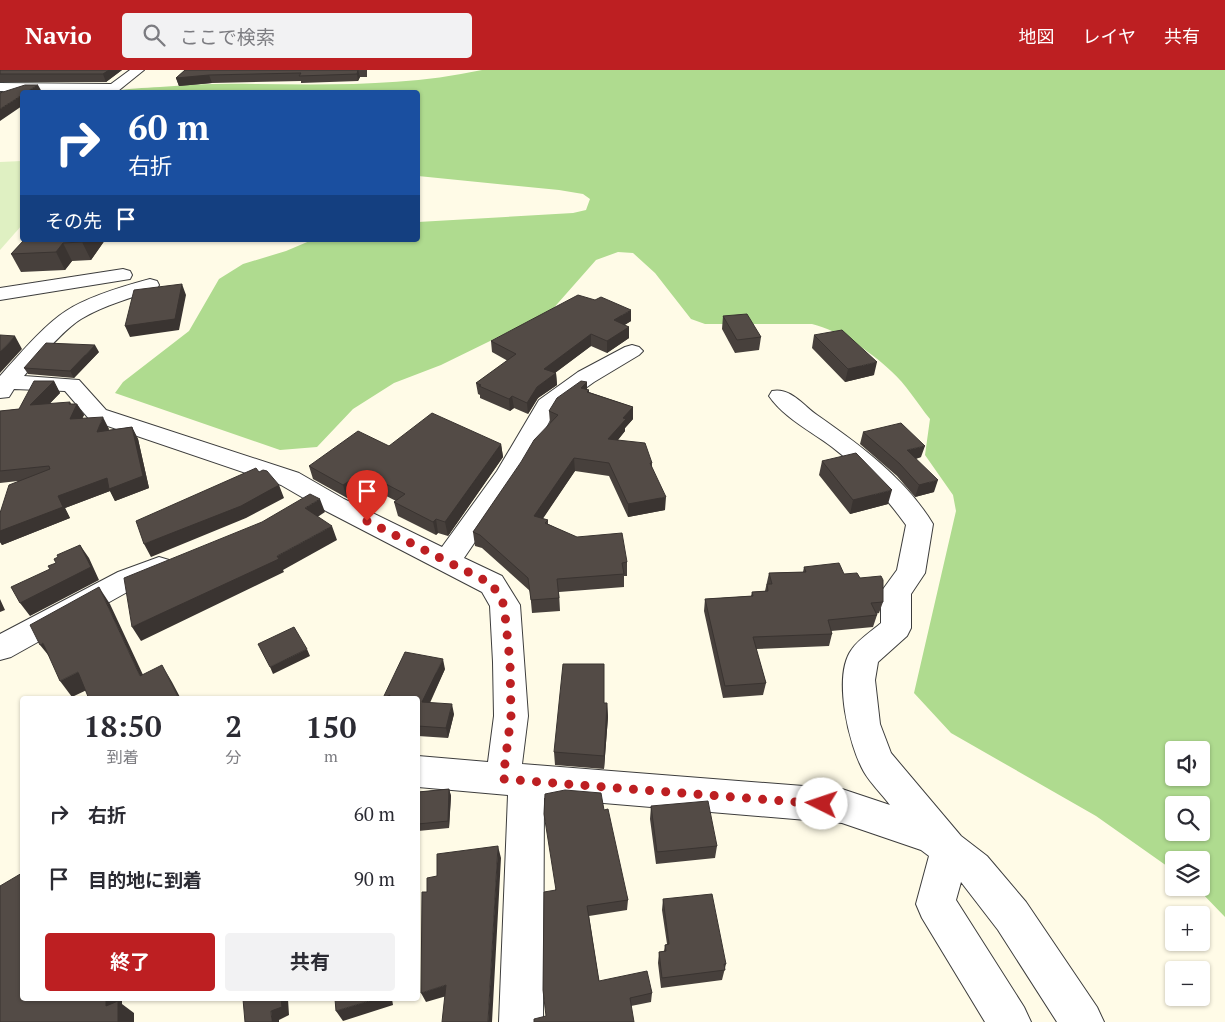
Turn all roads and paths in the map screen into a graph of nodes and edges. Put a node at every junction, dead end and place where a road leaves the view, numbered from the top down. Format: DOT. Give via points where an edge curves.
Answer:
graph roads {
  1 [pos="138,70"];
  2 [pos="57,76"];
  3 [pos="0,87"];
  4 [pos="26,87"];
  5 [pos="42,87"];
  6 [pos="0,97"];
  7 [pos="123,275"];
  8 [pos="150,285"];
  9 [pos="0,294"];
  10 [pos="632,351"];
  11 [pos="4,388"];
  12 [pos="780,396"];
  13 [pos="316,493"];
  14 [pos="291,507"];
  15 [pos="180,558"];
  16 [pos="448,561"];
  17 [pos="0,648"];
  18 [pos="420,772"];
  19 [pos="514,780"];
  20 [pos="948,850"];
  21 [pos="521,1022"];
  22 [pos="1009,1022"];
  23 [pos="1082,1022"];
  1 -- 5 [label="street" via="114,88"];
  2 -- 5 [label="street"];
  3 -- 4 [label="street"];
  4 -- 5 [label="street"];
  4 -- 6 [label="street"];
  7 -- 9 [label="street"];
  8 -- 11 [label="street" via="73,315 38,348"];
  10 -- 16 [label="street" via="546,405 508,474"];
  11 -- 13 [label="street" via="71,385 98,414 290,479"];
  12 -- 20 [label="street" via="796,412 842,443 899,495 920,524 911,573 896,592 896,628 863,657 859,680 863,724 877,762"];
  13 -- 14 [label="street"];
  13 -- 16 [label="street"];
  15 -- 17 [label="street" via="128,580"];
  16 -- 19 [label="street" via="492,584 504,605 510,662"];
  18 -- 19 [label="street"];
  19 -- 20 [label="street" via="842,806 933,837"];
  19 -- 21 [label="street"];
  20 -- 22 [label="street" via="936,904"];
  20 -- 23 [label="street" via="974,869 1012,916"];
}
